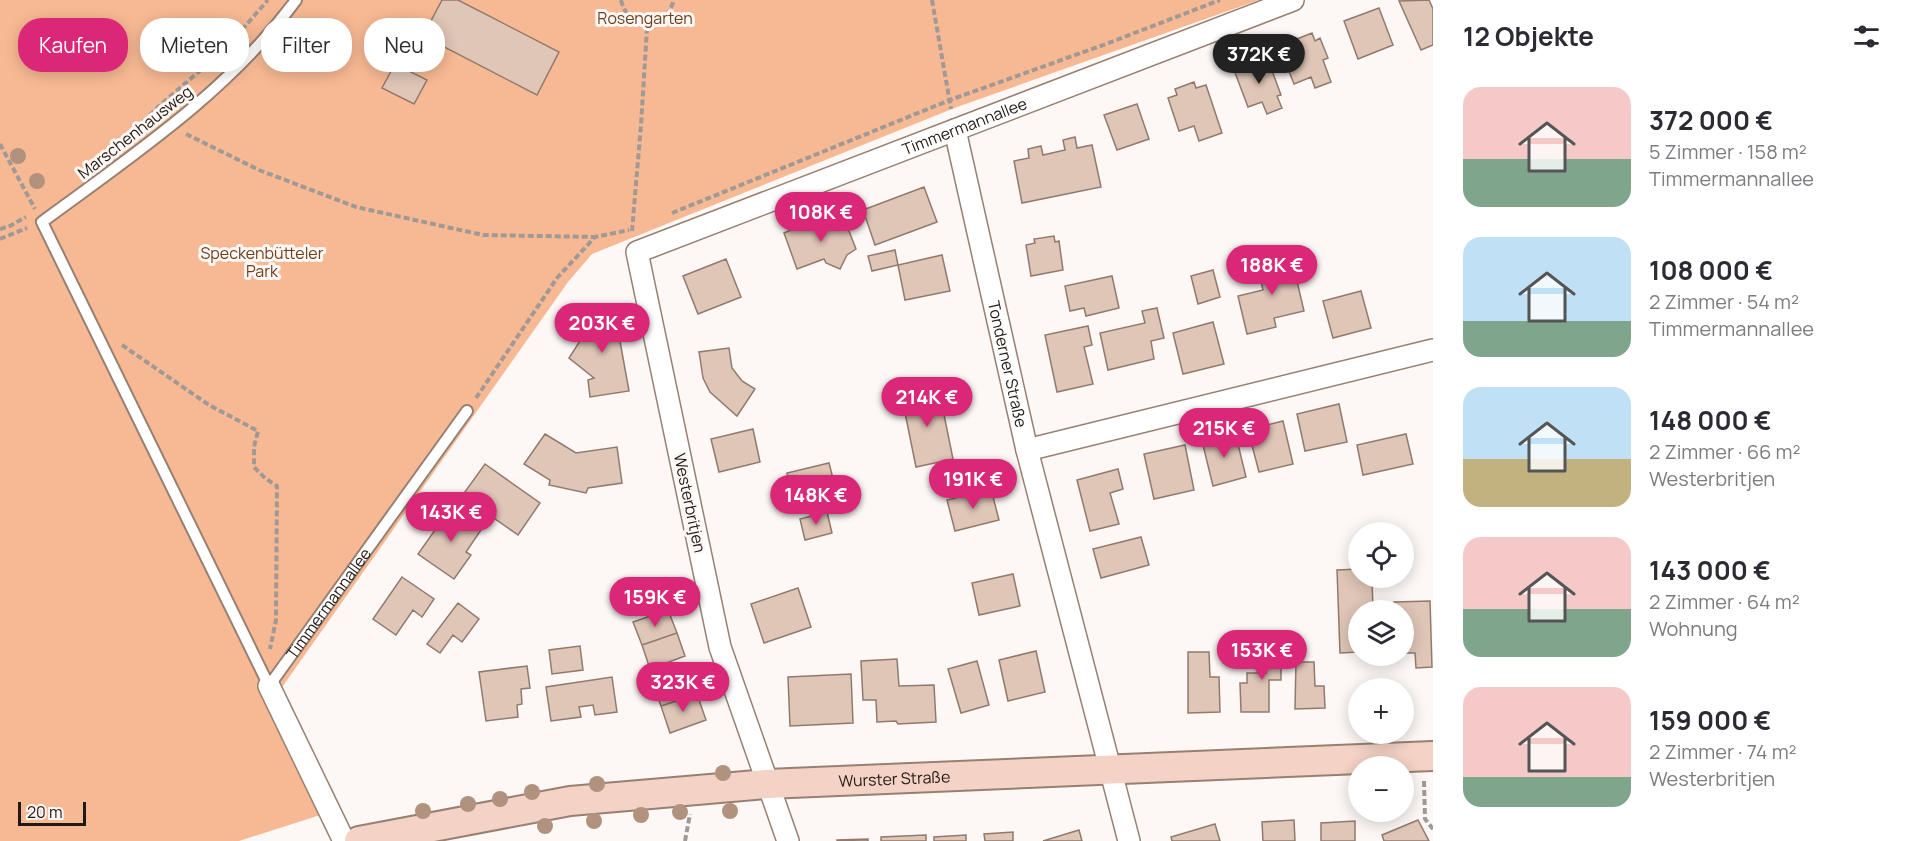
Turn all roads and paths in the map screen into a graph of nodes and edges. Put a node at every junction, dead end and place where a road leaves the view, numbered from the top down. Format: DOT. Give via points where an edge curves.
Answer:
graph roads {
  1 [pos="268,0"];
  2 [pos="296,0"];
  3 [pos="621,0"];
  4 [pos="674,0"];
  5 [pos="932,0"];
  6 [pos="1220,0"];
  7 [pos="1293,0"];
  8 [pos="647,28"];
  9 [pos="950,100"];
  10 [pos="171,127"];
  11 [pos="955,130"];
  12 [pos="127,138"];
  13 [pos="0,144"];
  14 [pos="44,205"];
  15 [pos="35,211"];
  16 [pos="665,216"];
  17 [pos="42,222"];
  18 [pos="643,225"];
  19 [pos="632,229"];
  20 [pos="0,230"];
  21 [pos="595,237"];
  22 [pos="0,239"];
  23 [pos="637,252"];
  24 [pos="118,342"];
  25 [pos="1433,350"];
  26 [pos="467,411"];
  27 [pos="1027,450"];
  28 [pos="267,681"];
  29 [pos="1428,756"];
  30 [pos="1109,770"];
  31 [pos="767,783"];
  32 [pos="1433,829"];
  33 [pos="344,841"];
  34 [pos="359,841"];
  35 [pos="788,841"];
  36 [pos="1129,841"];
  1 -- 12 [label="path" via="225,49"];
  2 -- 10 [label="lane, Marschenhausweg" via="237,69"];
  3 -- 8 [label="path" via="634,23"];
  4 -- 8 [label="path" via="662,22"];
  5 -- 9 [label="path"];
  6 -- 9 [label="path"];
  7 -- 11 [label="street, Timmermannallee"];
  8 -- 19 [label="path"];
  9 -- 11 [label="path"];
  9 -- 16 [label="path"];
  10 -- 17 [label="lane, Marschenhausweg"];
  10 -- 21 [label="path" via="259,170 356,207 483,235"];
  11 -- 23 [label="street, Timmermannallee"];
  11 -- 27 [label="street, Tonderner Straße"];
  13 -- 15 [label="path"];
  14 -- 15 [label="path"];
  15 -- 17 [label="path"];
  15 -- 20 [label="path"];
  17 -- 22 [label="path"];
  17 -- 28 [label="lane"];
  18 -- 19 [label="path"];
  19 -- 21 [label="path"];
  21 -- 26 [label="path" via="557,278"];
  23 -- 31 [label="street, Westerbritjen" via="720,647"];
  24 -- 28 [label="path" via="209,405 258,430 254,467 277,486 276,620"];
  25 -- 27 [label="street"];
  26 -- 28 [label="lane, Timmermannallee"];
  27 -- 30 [label="street, Tonderner Straße"];
  28 -- 33 [label="street"];
  29 -- 30 [label="street, Wurster Straße"];
  29 -- 32 [label="path" via="1425,819"];
  30 -- 31 [label="street, Wurster Straße"];
  30 -- 36 [label="street, Tonderner Straße"];
  31 -- 34 [label="street, Wurster Straße" via="570,801"];
  31 -- 35 [label="street, Westerbritjen"];
}
